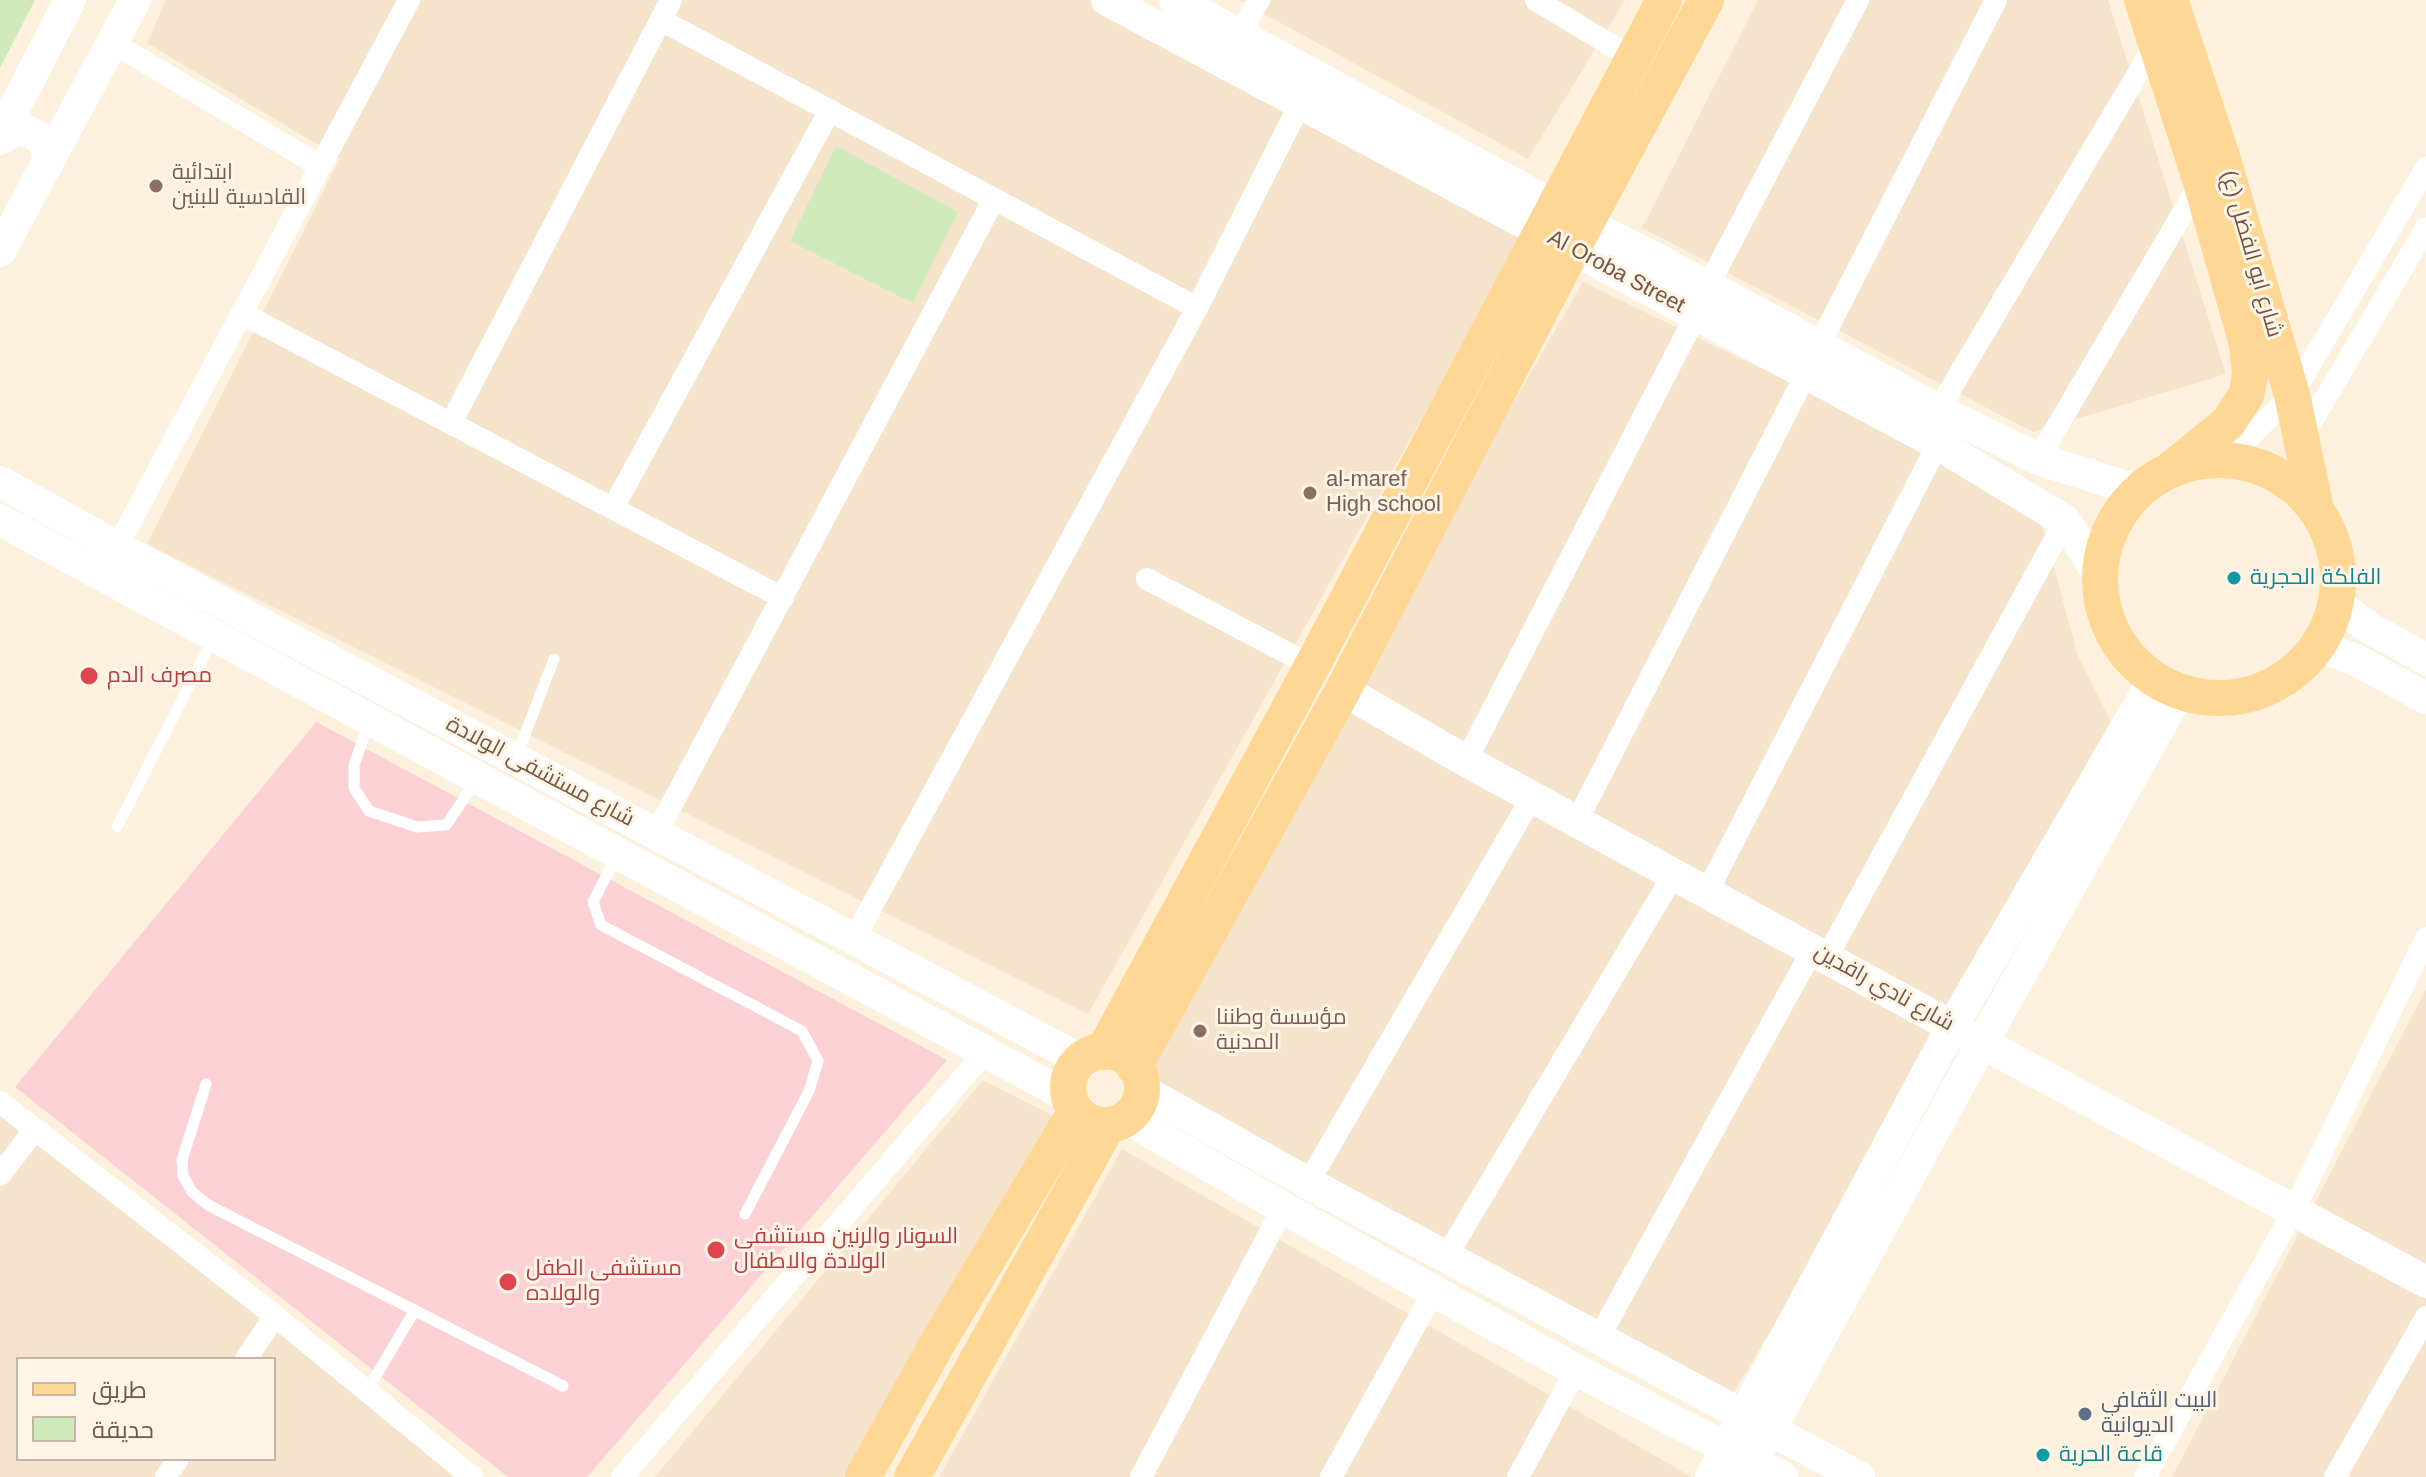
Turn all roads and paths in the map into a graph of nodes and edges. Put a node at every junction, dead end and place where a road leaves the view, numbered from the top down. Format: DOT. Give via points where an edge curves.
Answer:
graph roads {
  1 [pos="70,0"];
  2 [pos="135,0"];
  3 [pos="409,0"];
  4 [pos="1107,0"];
  5 [pos="1175,0"];
  6 [pos="1259,0"];
  7 [pos="1536,0"];
  8 [pos="1664,0"];
  9 [pos="1706,0"];
  10 [pos="1858,0"];
  11 [pos="1996,0"];
  12 [pos="2142,0"];
  13 [pos="2170,0"];
  14 [pos="666,10"];
  15 [pos="1239,34"];
  16 [pos="113,43"];
  17 [pos="2156,43"];
  18 [pos="1634,59"];
  19 [pos="34,74"];
  20 [pos="1300,104"];
  21 [pos="76,108"];
  22 [pos="830,110"];
  23 [pos="0,137"];
  24 [pos="47,165"];
  25 [pos="320,166"];
  26 [pos="2426,168"];
  27 [pos="2201,182"];
  28 [pos="994,199"];
  29 [pos="1563,228"];
  30 [pos="2426,228"];
  31 [pos="0,251"];
  32 [pos="1702,300"];
  33 [pos="1197,308"];
  34 [pos="243,314"];
  35 [pos="1812,360"];
  36 [pos="2292,395"];
  37 [pos="1938,410"];
  38 [pos="451,423"];
  39 [pos="2302,438"];
  40 [pos="1938,444"];
  41 [pos="2038,459"];
  42 [pos="2224,462"];
  43 [pos="2170,470"];
  44 [pos="0,482"];
  45 [pos="2139,491"];
  46 [pos="613,508"];
  47 [pos="2316,511"];
  48 [pos="0,520"];
  49 [pos="2065,521"];
  50 [pos="117,547"];
  51 [pos="2099,575"];
  52 [pos="1147,579"];
  53 [pos="783,598"];
  54 [pos="2337,604"];
  55 [pos="214,637"];
  56 [pos="2317,646"];
  57 [pos="554,659"];
  58 [pos="2426,659"];
  59 [pos="1312,666"];
  60 [pos="2165,688"];
  61 [pos="1343,690"];
  62 [pos="2426,698"];
  63 [pos="369,721"];
  64 [pos="457,728"];
  65 [pos="437,758"];
  66 [pos="515,759"];
  67 [pos="1466,761"];
  68 [pos="477,780"];
  69 [pos="1532,797"];
  70 [pos="1577,821"];
  71 [pos="117,827"];
  72 [pos="656,834"];
  73 [pos="617,855"];
  74 [pos="1674,874"];
  75 [pos="1707,892"];
  76 [pos="2426,938"];
  77 [pos="854,939"];
  78 [pos="1820,953"];
  79 [pos="1953,1025"];
  80 [pos="1982,1043"];
  81 [pos="984,1053"];
  82 [pos="206,1084"];
  83 [pos="1105,1090"];
  84 [pos="0,1102"];
  85 [pos="35,1129"];
  86 [pos="0,1175"];
  87 [pos="1308,1183"];
  88 [pos="1283,1208"];
  89 [pos="2294,1210"];
  90 [pos="745,1214"];
  91 [pos="1446,1257"];
  92 [pos="2426,1282"];
  93 [pos="1434,1291"];
  94 [pos="415,1310"];
  95 [pos="275,1316"];
  96 [pos="2426,1317"];
  97 [pos="1598,1339"];
  98 [pos="247,1357"];
  99 [pos="1576,1370"];
  100 [pos="563,1386"];
  101 [pos="367,1391"];
  102 [pos="1755,1422"];
  103 [pos="1733,1466"];
  104 [pos="472,1477"];
  105 [pos="622,1477"];
  106 [pos="863,1477"];
  107 [pos="912,1477"];
  108 [pos="1141,1477"];
  109 [pos="1331,1477"];
  110 [pos="1518,1477"];
  111 [pos="1782,1477"];
  112 [pos="1859,1477"];
  113 [pos="2145,1477"];
  114 [pos="2335,1477"];
  1 -- 19 [label="main road"];
  2 -- 16 [label="main road"];
  3 -- 25 [label="street"];
  4 -- 20 [label="main road, Al Oroba Street"];
  5 -- 15 [label="main road, Al Oroba Street"];
  6 -- 15 [label="street"];
  7 -- 18 [label="street"];
  8 -- 18 [label="main road"];
  9 -- 29 [label="main road"];
  10 -- 32 [label="street"];
  11 -- 35 [label="street"];
  12 -- 17 [label="main road, شارع ابو الفضل (ع)"];
  13 -- 36 [label="main road, شارع ابو الفضل (ع)"];
  14 -- 22 [label="street"];
  14 -- 38 [label="street"];
  15 -- 29 [label="main road, Al Oroba Street"];
  16 -- 21 [label="main road"];
  16 -- 25 [label="street"];
  17 -- 27 [label="main road, شارع ابو الفضل (ع)"];
  17 -- 37 [label="street"];
  18 -- 29 [label="main road"];
  19 -- 21 [label="main road" via="31,104 43,116 58,119"];
  19 -- 23 [label="main road"];
  20 -- 29 [label="main road, Al Oroba Street"];
  20 -- 33 [label="street"];
  21 -- 24 [label="main road"];
  22 -- 28 [label="street"];
  22 -- 46 [label="street"];
  23 -- 24 [label="main road" via="17,129 41,138 48,151"];
  24 -- 31 [label="main road"];
  25 -- 34 [label="street"];
  26 -- 36 [label="street"];
  27 -- 41 [label="street"];
  27 -- 43 [label="main road, شارع ابو الفضل (ع)" via="2247,344 2250,375 2246,395 2228,423"];
  28 -- 33 [label="street"];
  28 -- 53 [label="street"];
  29 -- 32 [label="main road, Al Oroba Street"];
  29 -- 59 [label="main road"];
  29 -- 61 [label="main road"];
  30 -- 39 [label="street"];
  32 -- 35 [label="main road, Al Oroba Street"];
  32 -- 67 [label="street"];
  33 -- 77 [label="street"];
  34 -- 38 [label="street"];
  34 -- 50 [label="street"];
  35 -- 37 [label="main road, Al Oroba Street"];
  35 -- 40 [label="main road, Al Oroba Street"];
  35 -- 70 [label="street"];
  36 -- 39 [label="main road, شارع ابو الفضل (ع)"];
  36 -- 42 [label="street"];
  37 -- 41 [label="main road, Al Oroba Street"];
  38 -- 46 [label="street"];
  39 -- 47 [label="main road, شارع ابو الفضل (ع)"];
  40 -- 49 [label="main road, Al Oroba Street"];
  40 -- 75 [label="street"];
  41 -- 45 [label="main road, Al Oroba Street"];
  42 -- 43 [label="main road"];
  42 -- 47 [label="main road" via="2254,462 2273,470"];
  43 -- 45 [label="main road"];
  44 -- 50 [label="main road, شارع مستشفى الولادة"];
  45 -- 51 [label="main road" via="2122,507 2106,540"];
  46 -- 53 [label="street"];
  47 -- 54 [label="main road" via="2336,562"];
  48 -- 55 [label="main road, شارع مستشفى الولادة"];
  49 -- 51 [label="main road, Al Oroba Street"];
  49 -- 78 [label="street"];
  50 -- 64 [label="main road, شارع مستشفى الولادة"];
  51 -- 60 [label="main road" via="2100,606 2111,633 2127,656"];
  52 -- 59 [label="street"];
  53 -- 72 [label="street"];
  54 -- 56 [label="main road"];
  54 -- 58 [label="main road"];
  55 -- 63 [label="main road, شارع مستشفى الولادة"];
  55 -- 71 [label="lane"];
  56 -- 60 [label="main road" via="2295,668 2253,692 2206,698"];
  56 -- 62 [label="main road" via="2356,660"];
  57 -- 66 [label="lane"];
  59 -- 83 [label="main road"];
  60 -- 79 [label="main road"];
  60 -- 80 [label="main road"];
  61 -- 67 [label="main road, شارع نادي رافدين"];
  61 -- 83 [label="main road"];
  63 -- 65 [label="main road, شارع مستشفى الولادة"];
  63 -- 68 [label="lane" via="354,765 354,788 369,811 417,827 446,825"];
  64 -- 65 [label="main road"];
  64 -- 66 [label="main road, شارع مستشفى الولادة"];
  65 -- 68 [label="main road, شارع مستشفى الولادة"];
  66 -- 72 [label="main road, شارع مستشفى الولادة"];
  67 -- 69 [label="main road, شارع نادي رافدين"];
  68 -- 73 [label="main road, شارع مستشفى الولادة"];
  69 -- 70 [label="main road, شارع نادي رافدين"];
  69 -- 87 [label="street"];
  70 -- 74 [label="main road, شارع نادي رافدين"];
  72 -- 77 [label="main road, شارع مستشفى الولادة"];
  73 -- 81 [label="main road, شارع مستشفى الولادة"];
  73 -- 90 [label="lane" via="593,902 601,925 802,1031 818,1061 809,1091"];
  74 -- 75 [label="main road, شارع نادي رافدين"];
  74 -- 91 [label="street"];
  75 -- 78 [label="main road, شارع نادي رافدين"];
  76 -- 89 [label="street"];
  77 -- 83 [label="main road, شارع مستشفى الولادة"];
  78 -- 79 [label="main road, شارع نادي رافدين"];
  78 -- 97 [label="street"];
  79 -- 80 [label="main road, شارع نادي رافدين"];
  79 -- 102 [label="main road"];
  80 -- 89 [label="main road, شارع نادي رافدين"];
  80 -- 102 [label="main road"];
  81 -- 83 [label="main road, شارع مستشفى الولادة"];
  81 -- 105 [label="street"];
  82 -- 94 [label="lane" via="182,1160 192,1192 208,1205"];
  83 -- 87 [label="main road"];
  83 -- 88 [label="main road"];
  83 -- 106 [label="main road" via="937,1344"];
  83 -- 107 [label="main road"];
  84 -- 85 [label="street"];
  85 -- 86 [label="street"];
  85 -- 95 [label="street"];
  87 -- 91 [label="main road"];
  88 -- 93 [label="main road"];
  88 -- 108 [label="street"];
  89 -- 92 [label="main road, شارع نادي رافدين"];
  89 -- 113 [label="street"];
  91 -- 97 [label="main road"];
  93 -- 99 [label="main road"];
  93 -- 109 [label="street"];
  94 -- 100 [label="lane"];
  94 -- 101 [label="lane"];
  95 -- 98 [label="street"];
  95 -- 101 [label="street"];
  96 -- 114 [label="street"];
  97 -- 102 [label="main road"];
  99 -- 103 [label="main road"];
  99 -- 110 [label="street"];
  101 -- 104 [label="street"];
  102 -- 103 [label="main road"];
  102 -- 112 [label="main road"];
  103 -- 111 [label="main road"];
}
